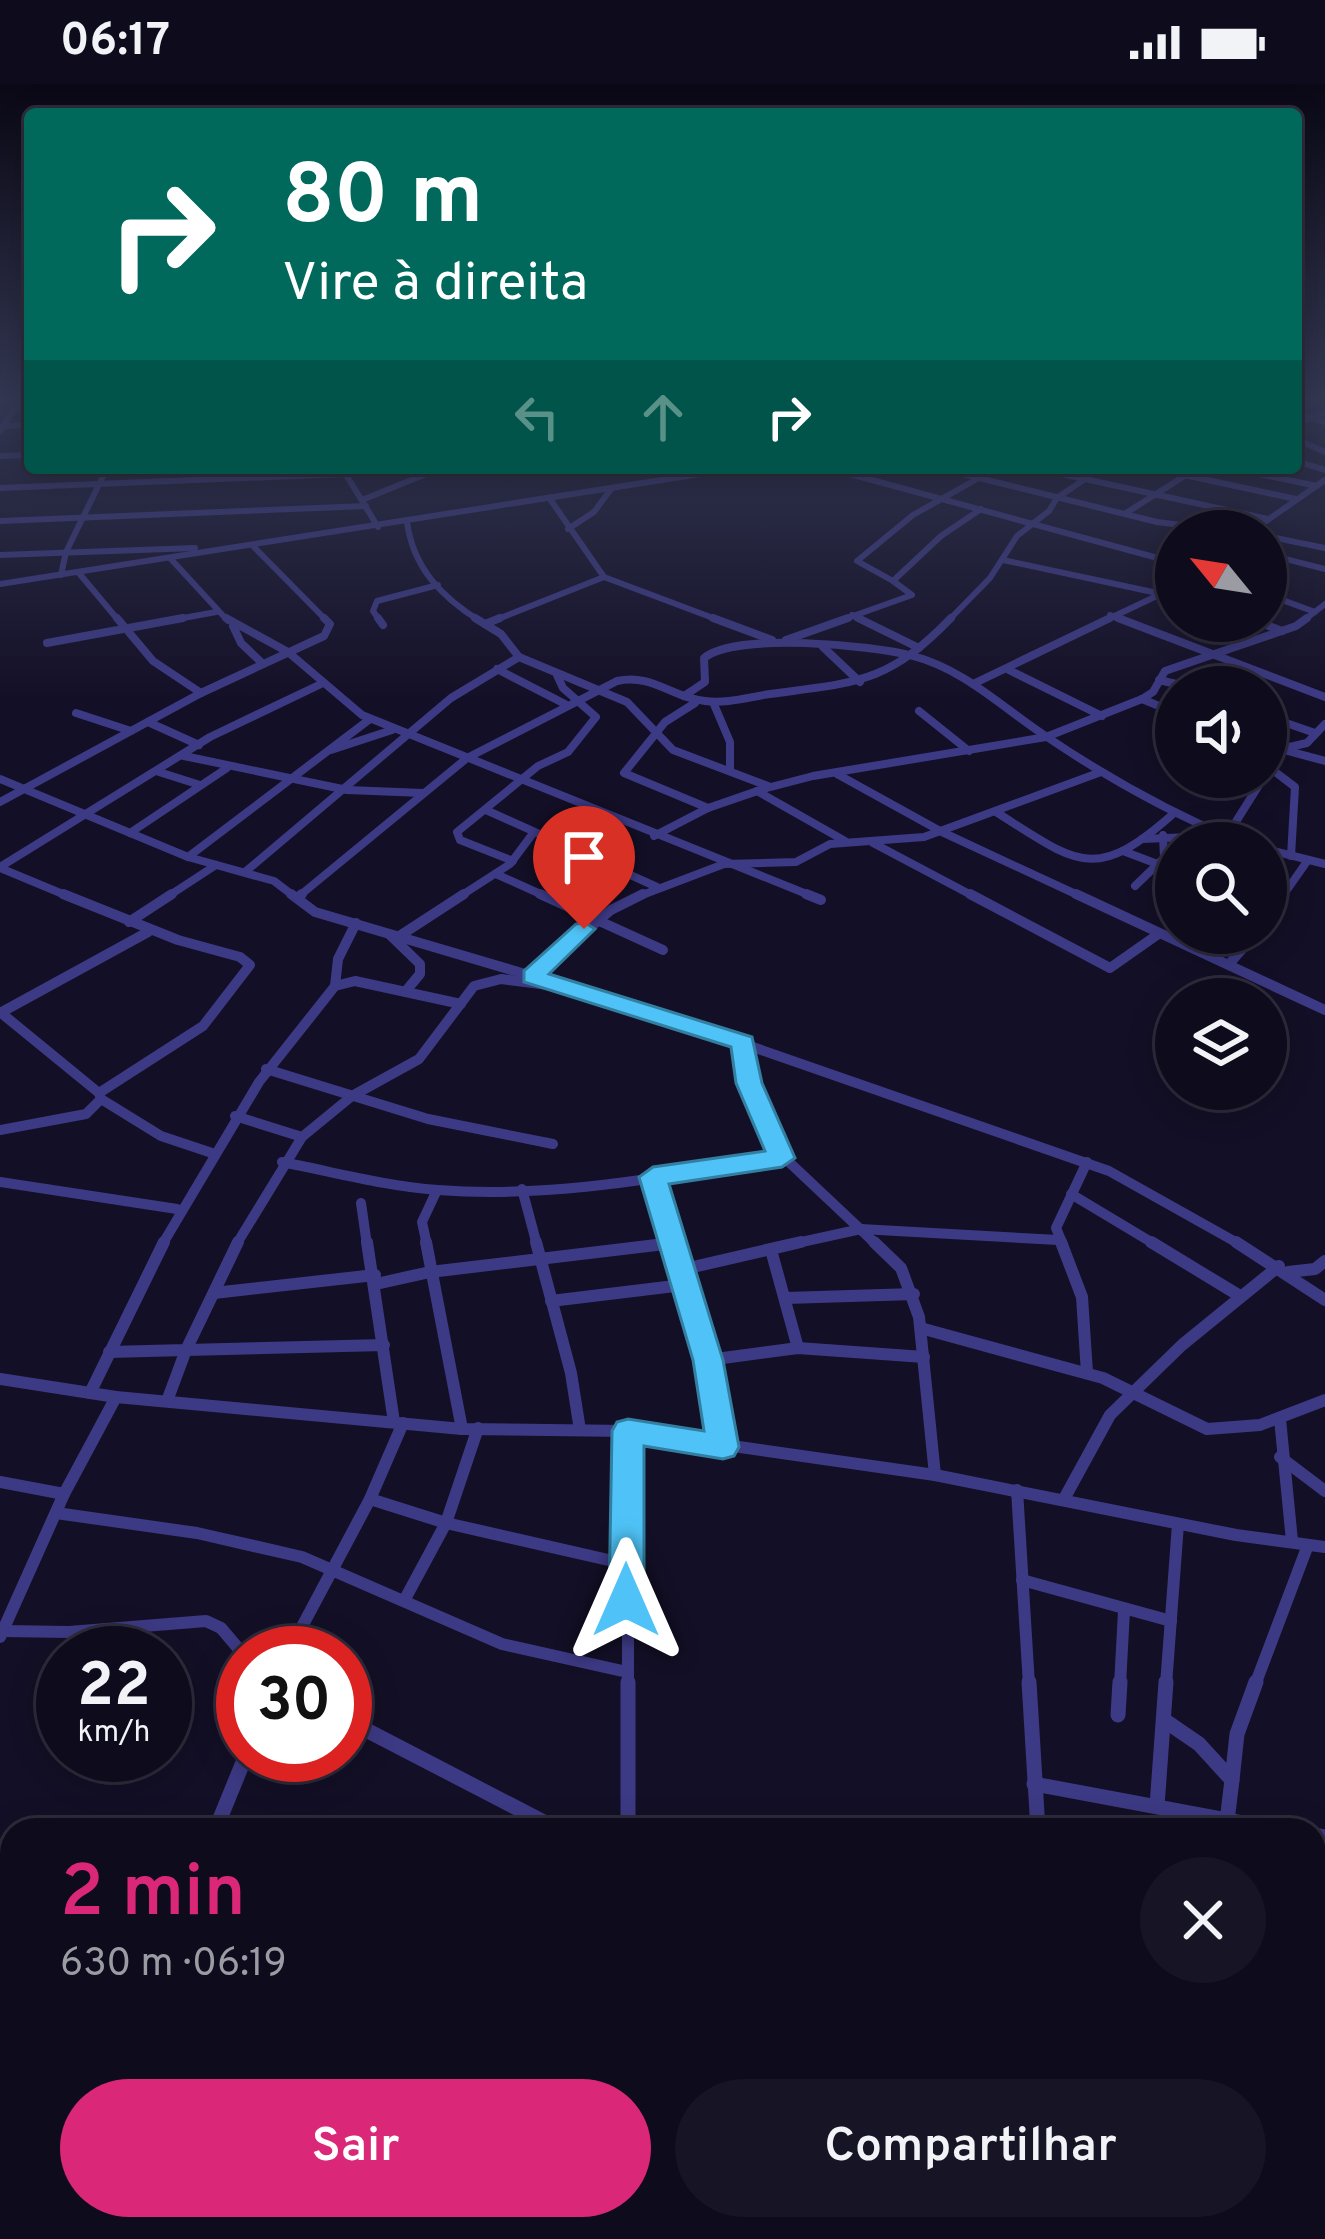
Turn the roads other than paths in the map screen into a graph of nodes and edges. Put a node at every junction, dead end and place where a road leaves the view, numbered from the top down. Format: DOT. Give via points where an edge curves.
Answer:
graph roads {
  1 [pos="90,502"];
  2 [pos="364,502"];
  3 [pos="534,502"];
  4 [pos="552,502"];
  5 [pos="602,502"];
  6 [pos="937,502"];
  7 [pos="957,502"];
  8 [pos="1054,502"];
  9 [pos="1074,502"];
  10 [pos="1144,502"];
  11 [pos="1190,502"];
  12 [pos="981,508"];
  13 [pos="1228,510"];
  14 [pos="1126,513"];
  15 [pos="82,518"];
  16 [pos="0,521"];
  17 [pos="1155,521"];
  18 [pos="407,522"];
  19 [pos="1031,524"];
  20 [pos="378,526"];
  21 [pos="568,529"];
  22 [pos="1287,540"];
  23 [pos="253,546"];
  24 [pos="1325,548"];
  25 [pos="231,549"];
  26 [pos="66,552"];
  27 [pos="0,555"];
  28 [pos="1155,557"];
  29 [pos="170,558"];
  30 [pos="1287,559"];
  31 [pos="1004,560"];
  32 [pos="1325,569"];
  33 [pos="78,572"];
  34 [pos="61,575"];
  35 [pos="604,577"];
  36 [pos="893,581"];
  37 [pos="0,584"];
  38 [pos="438,585"];
  39 [pos="1155,591"];
  40 [pos="1155,596"];
  41 [pos="1287,602"];
  42 [pos="1325,604"];
  43 [pos="216,612"];
  44 [pos="1315,612"];
  45 [pos="852,615"];
  46 [pos="1110,615"];
  47 [pos="485,624"];
  48 [pos="383,625"];
  49 [pos="233,626"];
  50 [pos="1287,628"];
  51 [pos="123,629"];
  52 [pos="779,641"];
  53 [pos="1247,642"];
  54 [pos="47,643"];
  55 [pos="908,644"];
  56 [pos="821,645"];
  57 [pos="288,652"];
  58 [pos="916,652"];
  59 [pos="1216,652"];
  60 [pos="897,653"];
  61 [pos="519,657"];
  62 [pos="262,664"];
  63 [pos="1178,666"];
  64 [pos="1247,666"];
  65 [pos="497,670"];
  66 [pos="1009,670"];
  67 [pos="557,675"];
  68 [pos="860,682"];
  69 [pos="1287,682"];
  70 [pos="322,684"];
  71 [pos="973,685"];
  72 [pos="1155,685"];
  73 [pos="599,690"];
  74 [pos="201,693"];
  75 [pos="684,696"];
  76 [pos="1325,697"];
  77 [pos="576,699"];
  78 [pos="1142,699"];
  79 [pos="712,702"];
  80 [pos="699,703"];
  81 [pos="565,704"];
  82 [pos="1155,704"];
  83 [pos="919,711"];
  84 [pos="76,713"];
  85 [pos="1102,716"];
  86 [pos="370,719"];
  87 [pos="148,722"];
  88 [pos="1287,723"];
  89 [pos="1325,724"];
  90 [pos="131,730"];
  91 [pos="392,730"];
  92 [pos="1315,733"];
  93 [pos="657,734"];
  94 [pos="408,736"];
  95 [pos="1046,737"];
  96 [pos="199,745"];
  97 [pos="1287,749"];
  98 [pos="969,751"];
  99 [pos="1287,751"];
  100 [pos="317,755"];
  101 [pos="184,756"];
  102 [pos="467,758"];
  103 [pos="1325,761"];
  104 [pos="227,768"];
  105 [pos="730,770"];
  106 [pos="159,772"];
  107 [pos="834,772"];
  108 [pos="1101,772"];
  109 [pos="0,779"];
  110 [pos="288,780"];
  111 [pos="522,783"];
  112 [pos="1287,783"];
  113 [pos="200,785"];
  114 [pos="778,785"];
  115 [pos="24,789"];
  116 [pos="347,790"];
  117 [pos="757,791"];
  118 [pos="424,792"];
  119 [pos="0,802"];
  120 [pos="708,808"];
  121 [pos="486,810"];
  122 [pos="996,812"];
  123 [pos="1173,814"];
  124 [pos="86,817"];
  125 [pos="1168,822"];
  126 [pos="1190,822"];
  127 [pos="534,832"];
  128 [pos="941,832"];
  129 [pos="130,833"];
  130 [pos="1155,834"];
  131 [pos="654,836"];
  132 [pos="844,842"];
  133 [pos="870,842"];
  134 [pos="1123,851"];
  135 [pos="1287,855"];
  136 [pos="1291,856"];
  137 [pos="188,857"];
  138 [pos="1308,860"];
  139 [pos="513,861"];
  140 [pos="796,862"];
  141 [pos="1155,863"];
  142 [pos="724,864"];
  143 [pos="1325,864"];
  144 [pos="216,865"];
  145 [pos="0,868"];
  146 [pos="1155,869"];
  147 [pos="245,872"];
  148 [pos="496,874"];
  149 [pos="777,884"];
  150 [pos="1135,886"];
  151 [pos="657,887"];
  152 [pos="1287,890"];
  153 [pos="296,898"];
  154 [pos="821,900"];
  155 [pos="596,921"];
  156 [pos="129,922"];
  157 [pos="355,929"];
  158 [pos="148,932"];
  159 [pos="392,933"];
  160 [pos="1155,934"];
  161 [pos="1155,935"];
  162 [pos="663,950"];
  163 [pos="1207,954"];
  164 [pos="1238,954"];
  165 [pos="1230,963"];
  166 [pos="532,976"];
  167 [pos="334,986"];
  168 [pos="564,986"];
  169 [pos="405,992"];
  170 [pos="461,1004"];
  171 [pos="1325,1010"];
  172 [pos="0,1012"];
  173 [pos="743,1042"];
  174 [pos="266,1070"];
  175 [pos="114,1082"];
  176 [pos="88,1084"];
  177 [pos="100,1096"];
  178 [pos="352,1096"];
  179 [pos="235,1116"];
  180 [pos="0,1130"];
  181 [pos="302,1137"];
  182 [pos="553,1144"];
  183 [pos="212,1154"];
  184 [pos="782,1158"];
  185 [pos="282,1162"];
  186 [pos="1087,1162"];
  187 [pos="653,1177"];
  188 [pos="0,1182"];
  189 [pos="412,1186"];
  190 [pos="522,1189"];
  191 [pos="437,1190"];
  192 [pos="1071,1194"];
  193 [pos="361,1203"];
  194 [pos="178,1209"];
  195 [pos="424,1212"];
  196 [pos="861,1229"];
  197 [pos="1058,1240"];
  198 [pos="673,1243"];
  199 [pos="771,1250"];
  200 [pos="539,1258"];
  201 [pos="1325,1261"];
  202 [pos="1284,1269"];
  203 [pos="373,1270"];
  204 [pos="680,1270"];
  205 [pos="430,1272"];
  206 [pos="404,1277"];
  207 [pos="683,1286"];
  208 [pos="214,1293"];
  209 [pos="914,1294"];
  210 [pos="1240,1296"];
  211 [pos="786,1298"];
  212 [pos="1325,1300"];
  213 [pos="551,1301"];
  214 [pos="924,1329"];
  215 [pos="384,1345"];
  216 [pos="797,1348"];
  217 [pos="186,1350"];
  218 [pos="110,1352"];
  219 [pos="925,1357"];
  220 [pos="708,1360"];
  221 [pos="1087,1373"];
  222 [pos="0,1379"];
  223 [pos="1133,1389"];
  224 [pos="90,1394"];
  225 [pos="116,1397"];
  226 [pos="167,1402"];
  227 [pos="1324,1403"];
  228 [pos="1280,1419"];
  229 [pos="398,1423"];
  230 [pos="470,1429"];
  231 [pos="580,1430"];
  232 [pos="628,1431"];
  233 [pos="723,1447"];
  234 [pos="1279,1456"];
  235 [pos="934,1475"];
  236 [pos="0,1482"];
  237 [pos="1017,1490"];
  238 [pos="1325,1491"];
  239 [pos="64,1494"];
  240 [pos="370,1499"];
  241 [pos="1064,1499"];
  242 [pos="56,1514"];
  243 [pos="446,1523"];
  244 [pos="1178,1524"];
  245 [pos="1300,1543"];
  246 [pos="1325,1546"];
  247 [pos="626,1564"];
  248 [pos="334,1568"];
  249 [pos="1022,1580"];
  250 [pos="405,1599"];
  251 [pos="1124,1611"];
  252 [pos="1172,1622"];
  253 [pos="217,1626"];
  254 [pos="303,1626"];
  255 [pos="2,1634"];
  256 [pos="627,1672"];
  257 [pos="1118,1714"];
  258 [pos="1164,1720"];
  259 [pos="372,1733"];
  260 [pos="1232,1780"];
  261 [pos="235,1782"];
  262 [pos="1034,1784"];
  263 [pos="1157,1806"];
  264 [pos="220,1818"];
  265 [pos="536,1818"];
  266 [pos="628,1818"];
  267 [pos="1037,1818"];
  268 [pos="1213,1818"];
  269 [pos="1227,1818"];
  1 -- 15 [label="street"];
  2 -- 15 [label="street"];
  2 -- 20 [label="street"];
  3 -- 18 [label="street"];
  4 -- 21 [label="street"];
  5 -- 21 [label="street"];
  6 -- 36 [label="street" via="857,560"];
  7 -- 12 [label="street"];
  8 -- 19 [label="street"];
  9 -- 14 [label="street"];
  10 -- 14 [label="street"];
  11 -- 13 [label="street"];
  12 -- 19 [label="street"];
  12 -- 36 [label="street"];
  14 -- 17 [label="street"];
  15 -- 16 [label="street"];
  15 -- 26 [label="street"];
  18 -- 20 [label="street"];
  18 -- 38 [label="street" via="411,552"];
  19 -- 28 [label="street"];
  19 -- 31 [label="street"];
  20 -- 23 [label="street"];
  21 -- 35 [label="street"];
  22 -- 24 [label="street"];
  23 -- 25 [label="street"];
  23 -- 57 [label="street" via="330,624 324,636"];
  25 -- 26 [label="street"];
  25 -- 29 [label="street"];
  26 -- 27 [label="street"];
  26 -- 34 [label="street"];
  29 -- 33 [label="street"];
  29 -- 43 [label="street"];
  30 -- 32 [label="street"];
  31 -- 39 [label="street"];
  31 -- 58 [label="street"];
  33 -- 34 [label="street"];
  33 -- 51 [label="street"];
  34 -- 37 [label="street"];
  35 -- 47 [label="street"];
  35 -- 52 [label="street"];
  36 -- 45 [label="street" via="914,593"];
  38 -- 47 [label="street"];
  38 -- 48 [label="street" via="377,601"];
  40 -- 46 [label="street"];
  41 -- 44 [label="street"];
  42 -- 44 [label="street"];
  43 -- 49 [label="street"];
  43 -- 51 [label="street"];
  44 -- 50 [label="street"];
  45 -- 52 [label="street"];
  45 -- 55 [label="street"];
  46 -- 59 [label="street"];
  46 -- 66 [label="street"];
  47 -- 61 [label="street"];
  49 -- 57 [label="street"];
  49 -- 62 [label="street"];
  51 -- 54 [label="street"];
  51 -- 74 [label="street" via="153,662"];
  52 -- 56 [label="street"];
  52 -- 75 [label="street" via="709,652 705,682"];
  53 -- 59 [label="street"];
  55 -- 58 [label="street"];
  55 -- 60 [label="street"];
  56 -- 60 [label="street"];
  56 -- 68 [label="street"];
  57 -- 62 [label="street"];
  57 -- 70 [label="street"];
  58 -- 60 [label="street"];
  58 -- 68 [label="street"];
  58 -- 71 [label="street"];
  59 -- 63 [label="street"];
  59 -- 64 [label="street"];
  61 -- 65 [label="street"];
  61 -- 67 [label="street"];
  62 -- 74 [label="street"];
  65 -- 81 [label="street"];
  65 -- 94 [label="street"];
  66 -- 71 [label="street"];
  66 -- 85 [label="street"];
  67 -- 73 [label="street"];
  67 -- 77 [label="street"];
  68 -- 79 [label="street"];
  69 -- 76 [label="street"];
  70 -- 86 [label="street"];
  70 -- 96 [label="street"];
  71 -- 95 [label="street"];
  72 -- 78 [label="street"];
  73 -- 75 [label="street" via="636,676"];
  73 -- 77 [label="street"];
  73 -- 93 [label="street" via="633,707"];
  74 -- 87 [label="street"];
  75 -- 80 [label="street"];
  77 -- 81 [label="street"];
  77 -- 111 [label="street" via="596,717 574,746"];
  78 -- 82 [label="street"];
  78 -- 85 [label="street"];
  79 -- 80 [label="street"];
  79 -- 105 [label="street" via="730,742"];
  80 -- 93 [label="street" via="680,709"];
  81 -- 102 [label="street"];
  83 -- 98 [label="street"];
  84 -- 90 [label="street"];
  85 -- 95 [label="street"];
  86 -- 91 [label="street"];
  86 -- 100 [label="street"];
  87 -- 90 [label="street"];
  87 -- 96 [label="street"];
  88 -- 92 [label="street"];
  89 -- 92 [label="street"];
  90 -- 115 [label="street"];
  91 -- 94 [label="street"];
  91 -- 100 [label="street"];
  92 -- 97 [label="street"];
  93 -- 105 [label="street" via="673,750"];
  93 -- 120 [label="street" via="624,773"];
  94 -- 102 [label="street"];
  94 -- 116 [label="street"];
  95 -- 98 [label="street"];
  95 -- 108 [label="street"];
  96 -- 101 [label="street"];
  98 -- 107 [label="street"];
  99 -- 103 [label="street"];
  100 -- 110 [label="street"];
  101 -- 104 [label="street"];
  101 -- 106 [label="street"];
  102 -- 111 [label="street"];
  102 -- 118 [label="street"];
  104 -- 110 [label="street"];
  104 -- 113 [label="street"];
  105 -- 114 [label="street" via="748,782"];
  106 -- 113 [label="street"];
  106 -- 124 [label="street"];
  107 -- 114 [label="street"];
  107 -- 128 [label="street"];
  108 -- 122 [label="street"];
  108 -- 123 [label="street"];
  109 -- 115 [label="street"];
  110 -- 116 [label="street"];
  110 -- 137 [label="street"];
  111 -- 121 [label="street"];
  111 -- 131 [label="street"];
  112 -- 136 [label="street" via="1295,787"];
  113 -- 129 [label="street"];
  114 -- 117 [label="street"];
  115 -- 119 [label="street"];
  115 -- 124 [label="street"];
  116 -- 118 [label="street"];
  116 -- 147 [label="street"];
  117 -- 120 [label="street"];
  117 -- 132 [label="street"];
  118 -- 153 [label="street"];
  120 -- 131 [label="street"];
  121 -- 127 [label="street"];
  121 -- 139 [label="street" via="457,836"];
  122 -- 128 [label="street"];
  122 -- 134 [label="street" via="1081,862 1099,864"];
  123 -- 125 [label="street"];
  123 -- 126 [label="street"];
  124 -- 129 [label="street"];
  124 -- 145 [label="street"];
  127 -- 139 [label="street"];
  127 -- 151 [label="street"];
  128 -- 133 [label="street"];
  128 -- 160 [label="street"];
  129 -- 137 [label="street"];
  130 -- 134 [label="street"];
  131 -- 142 [label="street"];
  132 -- 133 [label="street"];
  132 -- 140 [label="street"];
  133 -- 161 [label="street" via="1110,968"];
  134 -- 141 [label="street"];
  135 -- 136 [label="street"];
  136 -- 138 [label="street"];
  137 -- 144 [label="street"];
  138 -- 143 [label="street"];
  138 -- 152 [label="street"];
  139 -- 148 [label="street"];
  140 -- 142 [label="street"];
  140 -- 149 [label="street"];
  142 -- 149 [label="street"];
  142 -- 151 [label="street"];
  144 -- 147 [label="street"];
  144 -- 156 [label="street"];
  145 -- 156 [label="street"];
  146 -- 150 [label="street"];
  147 -- 153 [label="street"];
  148 -- 155 [label="street"];
  148 -- 159 [label="street"];
  149 -- 154 [label="street"];
  151 -- 155 [label="street"];
  153 -- 157 [label="street"];
  155 -- 162 [label="street"];
  155 -- 166 [label="street"];
  156 -- 158 [label="street"];
  157 -- 159 [label="street"];
  157 -- 167 [label="street"];
  158 -- 172 [label="street"];
  158 -- 175 [label="street" via="240,957 249,970 203,1026"];
  159 -- 166 [label="street"];
  159 -- 169 [label="street" via="420,964"];
  163 -- 165 [label="street"];
  164 -- 165 [label="street"];
  165 -- 171 [label="street"];
  166 -- 168 [label="street"];
  167 -- 169 [label="street" via="355,981"];
  167 -- 174 [label="street"];
  168 -- 170 [label="street" via="485,981"];
  168 -- 173 [label="street"];
  169 -- 170 [label="street"];
  170 -- 178 [label="street" via="419,1059"];
  172 -- 176 [label="street"];
  173 -- 184 [label="street" via="749,1083"];
  173 -- 186 [label="street"];
  174 -- 178 [label="street"];
  174 -- 179 [label="street"];
  175 -- 176 [label="street"];
  175 -- 177 [label="street"];
  176 -- 177 [label="street"];
  177 -- 180 [label="street" via="86,1114"];
  177 -- 183 [label="street" via="161,1136"];
  178 -- 181 [label="street"];
  178 -- 182 [label="street"];
  179 -- 181 [label="street"];
  179 -- 183 [label="street"];
  181 -- 185 [label="street"];
  183 -- 194 [label="street"];
  184 -- 187 [label="street"];
  184 -- 196 [label="street"];
  185 -- 189 [label="street"];
  185 -- 208 [label="street"];
  186 -- 192 [label="street"];
  186 -- 202 [label="street"];
  187 -- 190 [label="street"];
  187 -- 198 [label="street"];
  188 -- 194 [label="street"];
  189 -- 191 [label="street"];
  189 -- 195 [label="street"];
  190 -- 191 [label="street"];
  190 -- 200 [label="street"];
  191 -- 195 [label="street"];
  192 -- 197 [label="street"];
  192 -- 210 [label="street"];
  193 -- 203 [label="street"];
  194 -- 218 [label="street"];
  195 -- 205 [label="street"];
  196 -- 197 [label="street"];
  196 -- 199 [label="street"];
  196 -- 209 [label="street" via="902,1268"];
  197 -- 221 [label="street" via="1082,1297"];
  198 -- 200 [label="street"];
  198 -- 204 [label="street"];
  199 -- 204 [label="street"];
  199 -- 211 [label="street"];
  200 -- 205 [label="street"];
  200 -- 213 [label="street"];
  201 -- 202 [label="street"];
  202 -- 210 [label="street"];
  202 -- 212 [label="street"];
  203 -- 206 [label="street"];
  203 -- 206 [label="street"];
  203 -- 208 [label="street"];
  203 -- 215 [label="street"];
  204 -- 207 [label="street"];
  205 -- 206 [label="street"];
  205 -- 230 [label="street"];
  207 -- 213 [label="street"];
  207 -- 220 [label="street"];
  208 -- 217 [label="street"];
  209 -- 211 [label="street"];
  209 -- 214 [label="street"];
  210 -- 223 [label="street"];
  211 -- 216 [label="street"];
  213 -- 231 [label="street"];
  214 -- 219 [label="street"];
  214 -- 221 [label="street"];
  215 -- 217 [label="street"];
  215 -- 229 [label="street"];
  216 -- 219 [label="street"];
  216 -- 220 [label="street"];
  217 -- 218 [label="street"];
  217 -- 226 [label="street"];
  218 -- 224 [label="street"];
  219 -- 235 [label="street"];
  220 -- 233 [label="street"];
  221 -- 223 [label="street"];
  222 -- 224 [label="street"];
  223 -- 228 [label="street" via="1216,1431"];
  223 -- 241 [label="street" via="1089,1447"];
  224 -- 225 [label="street"];
  225 -- 226 [label="street"];
  225 -- 239 [label="street"];
  226 -- 229 [label="street"];
  227 -- 228 [label="street"];
  228 -- 234 [label="street"];
  229 -- 230 [label="street"];
  229 -- 240 [label="street"];
  230 -- 231 [label="street"];
  230 -- 243 [label="street"];
  231 -- 232 [label="street"];
  232 -- 233 [label="street"];
  232 -- 247 [label="street"];
  233 -- 235 [label="street"];
  234 -- 238 [label="street"];
  234 -- 245 [label="street"];
  235 -- 237 [label="street"];
  236 -- 239 [label="street"];
  237 -- 241 [label="street"];
  237 -- 249 [label="street"];
  239 -- 242 [label="street"];
  240 -- 243 [label="street"];
  240 -- 248 [label="street"];
  241 -- 244 [label="street"];
  242 -- 248 [label="street" via="186,1533"];
  242 -- 255 [label="street"];
  243 -- 247 [label="street"];
  243 -- 250 [label="street"];
  244 -- 245 [label="street"];
  244 -- 252 [label="street"];
  245 -- 246 [label="street"];
  245 -- 260 [label="street" via="1237,1734"];
  247 -- 256 [label="street"];
  248 -- 250 [label="street"];
  248 -- 254 [label="street"];
  249 -- 251 [label="street"];
  249 -- 262 [label="street"];
  250 -- 256 [label="street" via="484,1638"];
  251 -- 252 [label="street"];
  251 -- 257 [label="street"];
  252 -- 258 [label="street"];
  253 -- 255 [label="street"];
  256 -- 266 [label="street"];
  258 -- 260 [label="street"];
  258 -- 263 [label="street"];
  259 -- 265 [label="street"];
  260 -- 269 [label="street"];
  261 -- 264 [label="street"];
  262 -- 263 [label="street"];
  262 -- 267 [label="street"];
  263 -- 268 [label="street"];
}
